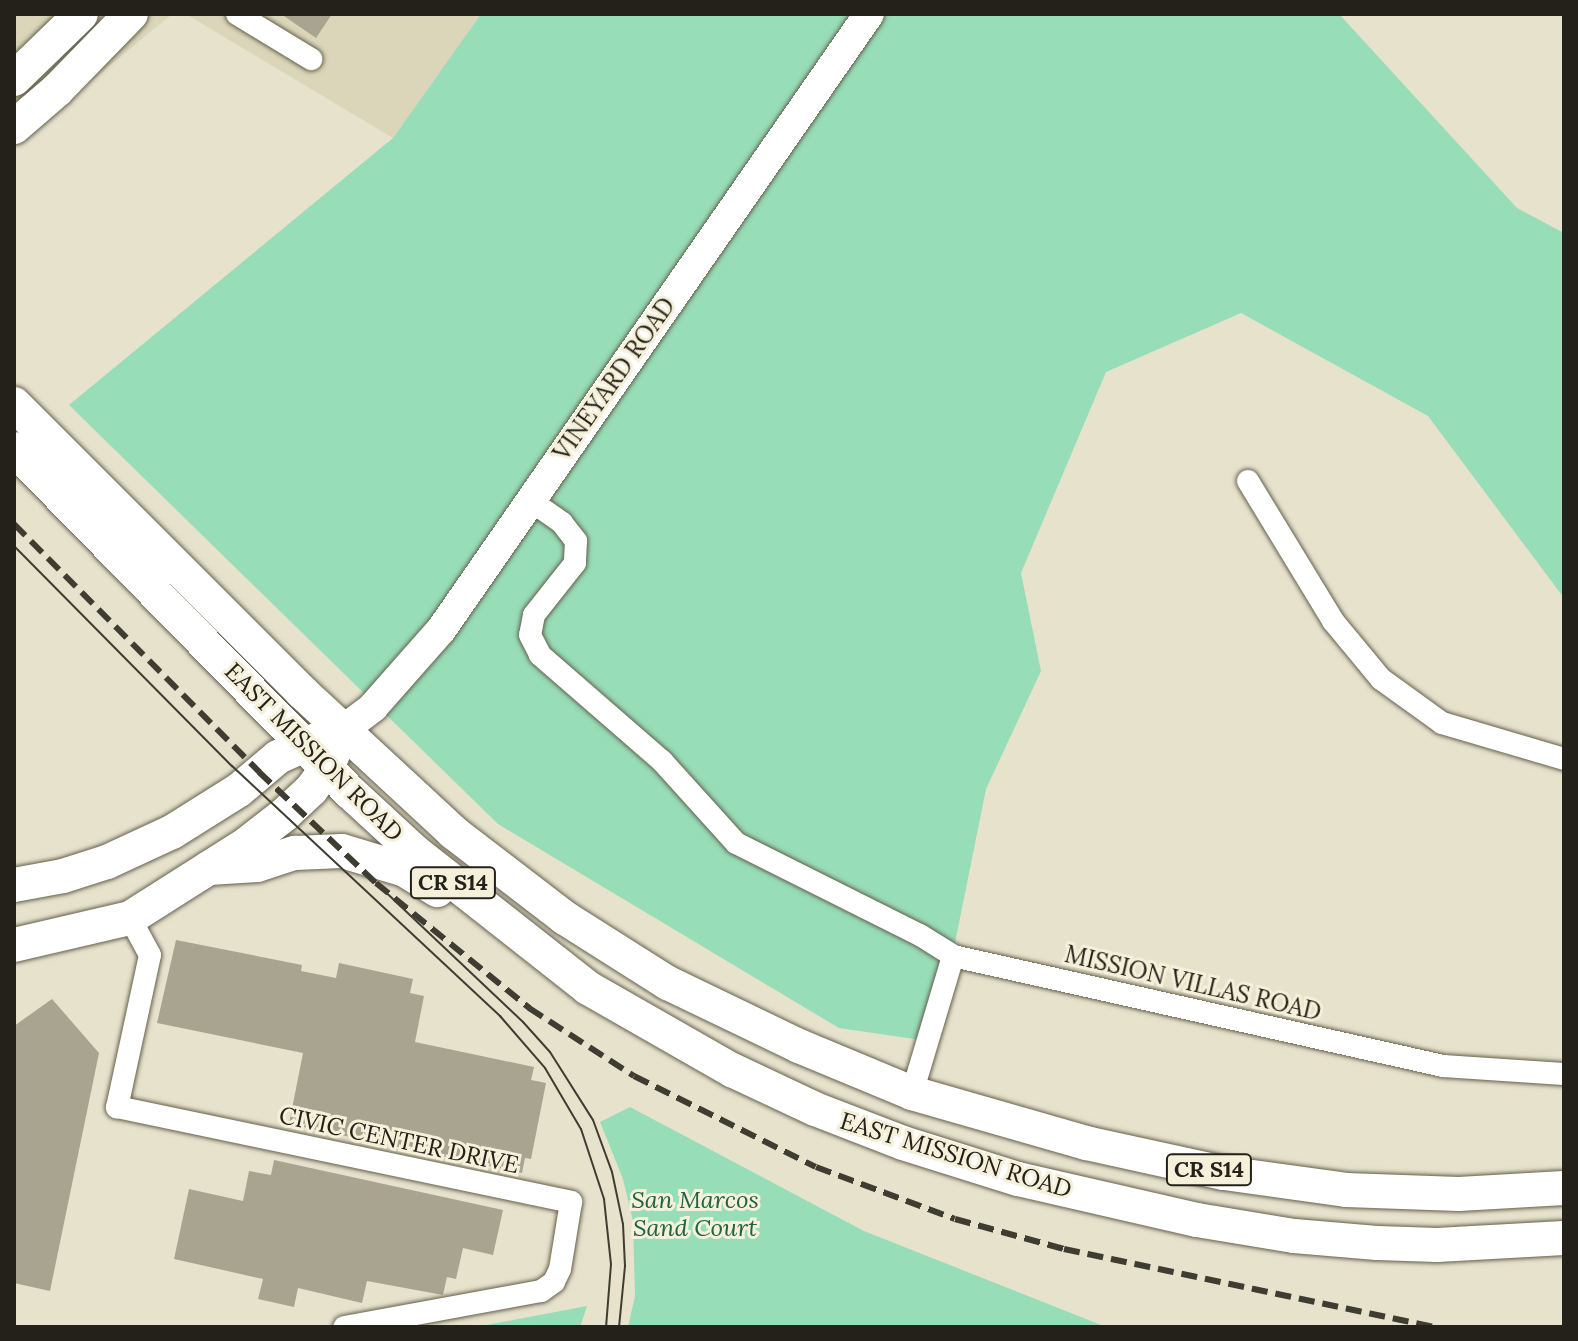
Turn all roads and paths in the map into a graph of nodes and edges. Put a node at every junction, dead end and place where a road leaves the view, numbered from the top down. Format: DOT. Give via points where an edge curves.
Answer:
graph roads {
  1 [pos="81,14"];
  2 [pos="131,14"];
  3 [pos="237,14"];
  4 [pos="869,14"];
  5 [pos="311,59"];
  6 [pos="14,79"];
  7 [pos="14,127"];
  8 [pos="14,404"];
  9 [pos="14,449"];
  10 [pos="1248,481"];
  11 [pos="531,501"];
  12 [pos="343,730"];
  13 [pos="304,743"];
  14 [pos="1564,759"];
  15 [pos="327,768"];
  16 [pos="209,868"];
  17 [pos="14,885"];
  18 [pos="130,918"];
  19 [pos="14,945"];
  20 [pos="953,956"];
  21 [pos="588,988"];
  22 [pos="1564,1074"];
  23 [pos="912,1093"];
  24 [pos="1564,1188"];
  25 [pos="1564,1238"];
  26 [pos="344,1327"];
  1 -- 6 [label="main road"];
  2 -- 7 [label="main road"];
  3 -- 5 [label="street"];
  4 -- 11 [label="main road, VINEYARD ROAD"];
  8 -- 12 [label="main road, EAST MISSION ROAD / CR S14"];
  9 -- 13 [label="main road, EAST MISSION ROAD / CR S14"];
  10 -- 14 [label="street" via="1333,621 1381,679 1442,723"];
  11 -- 12 [label="main road, VINEYARD ROAD" via="441,630 373,707"];
  11 -- 20 [label="street, MISSION VILLAS ROAD" via="562,523 576,541 575,563 534,615 530,635 540,655 662,761 736,843"];
  12 -- 13 [label="main road"];
  12 -- 15 [label="main road"];
  12 -- 23 [label="main road, EAST MISSION ROAD / CR S14" via="453,832 615,951 668,983"];
  13 -- 15 [label="main road, EAST MISSION ROAD / CR S14"];
  13 -- 17 [label="main road" via="172,832 107,862"];
  15 -- 16 [label="main road" via="284,815"];
  15 -- 21 [label="main road, EAST MISSION ROAD / CR S14" via="414,851"];
  16 -- 18 [label="main road"];
  16 -- 21 [label="main road" via="342,851 382,861 433,887 475,921"];
  18 -- 19 [label="main road"];
  18 -- 26 [label="street, CIVIC CENTER DRIVE" via="150,955 117,1107 571,1202 560,1269 541,1291"];
  20 -- 22 [label="street, MISSION VILLAS ROAD" via="1443,1066"];
  20 -- 23 [label="street"];
  21 -- 25 [label="main road, EAST MISSION ROAD / CR S14" via="673,1039 815,1109 1018,1179 1294,1236 1437,1245"];
  23 -- 24 [label="main road, EAST MISSION ROAD / CR S14" via="1071,1140 1286,1183 1403,1193"];
}
